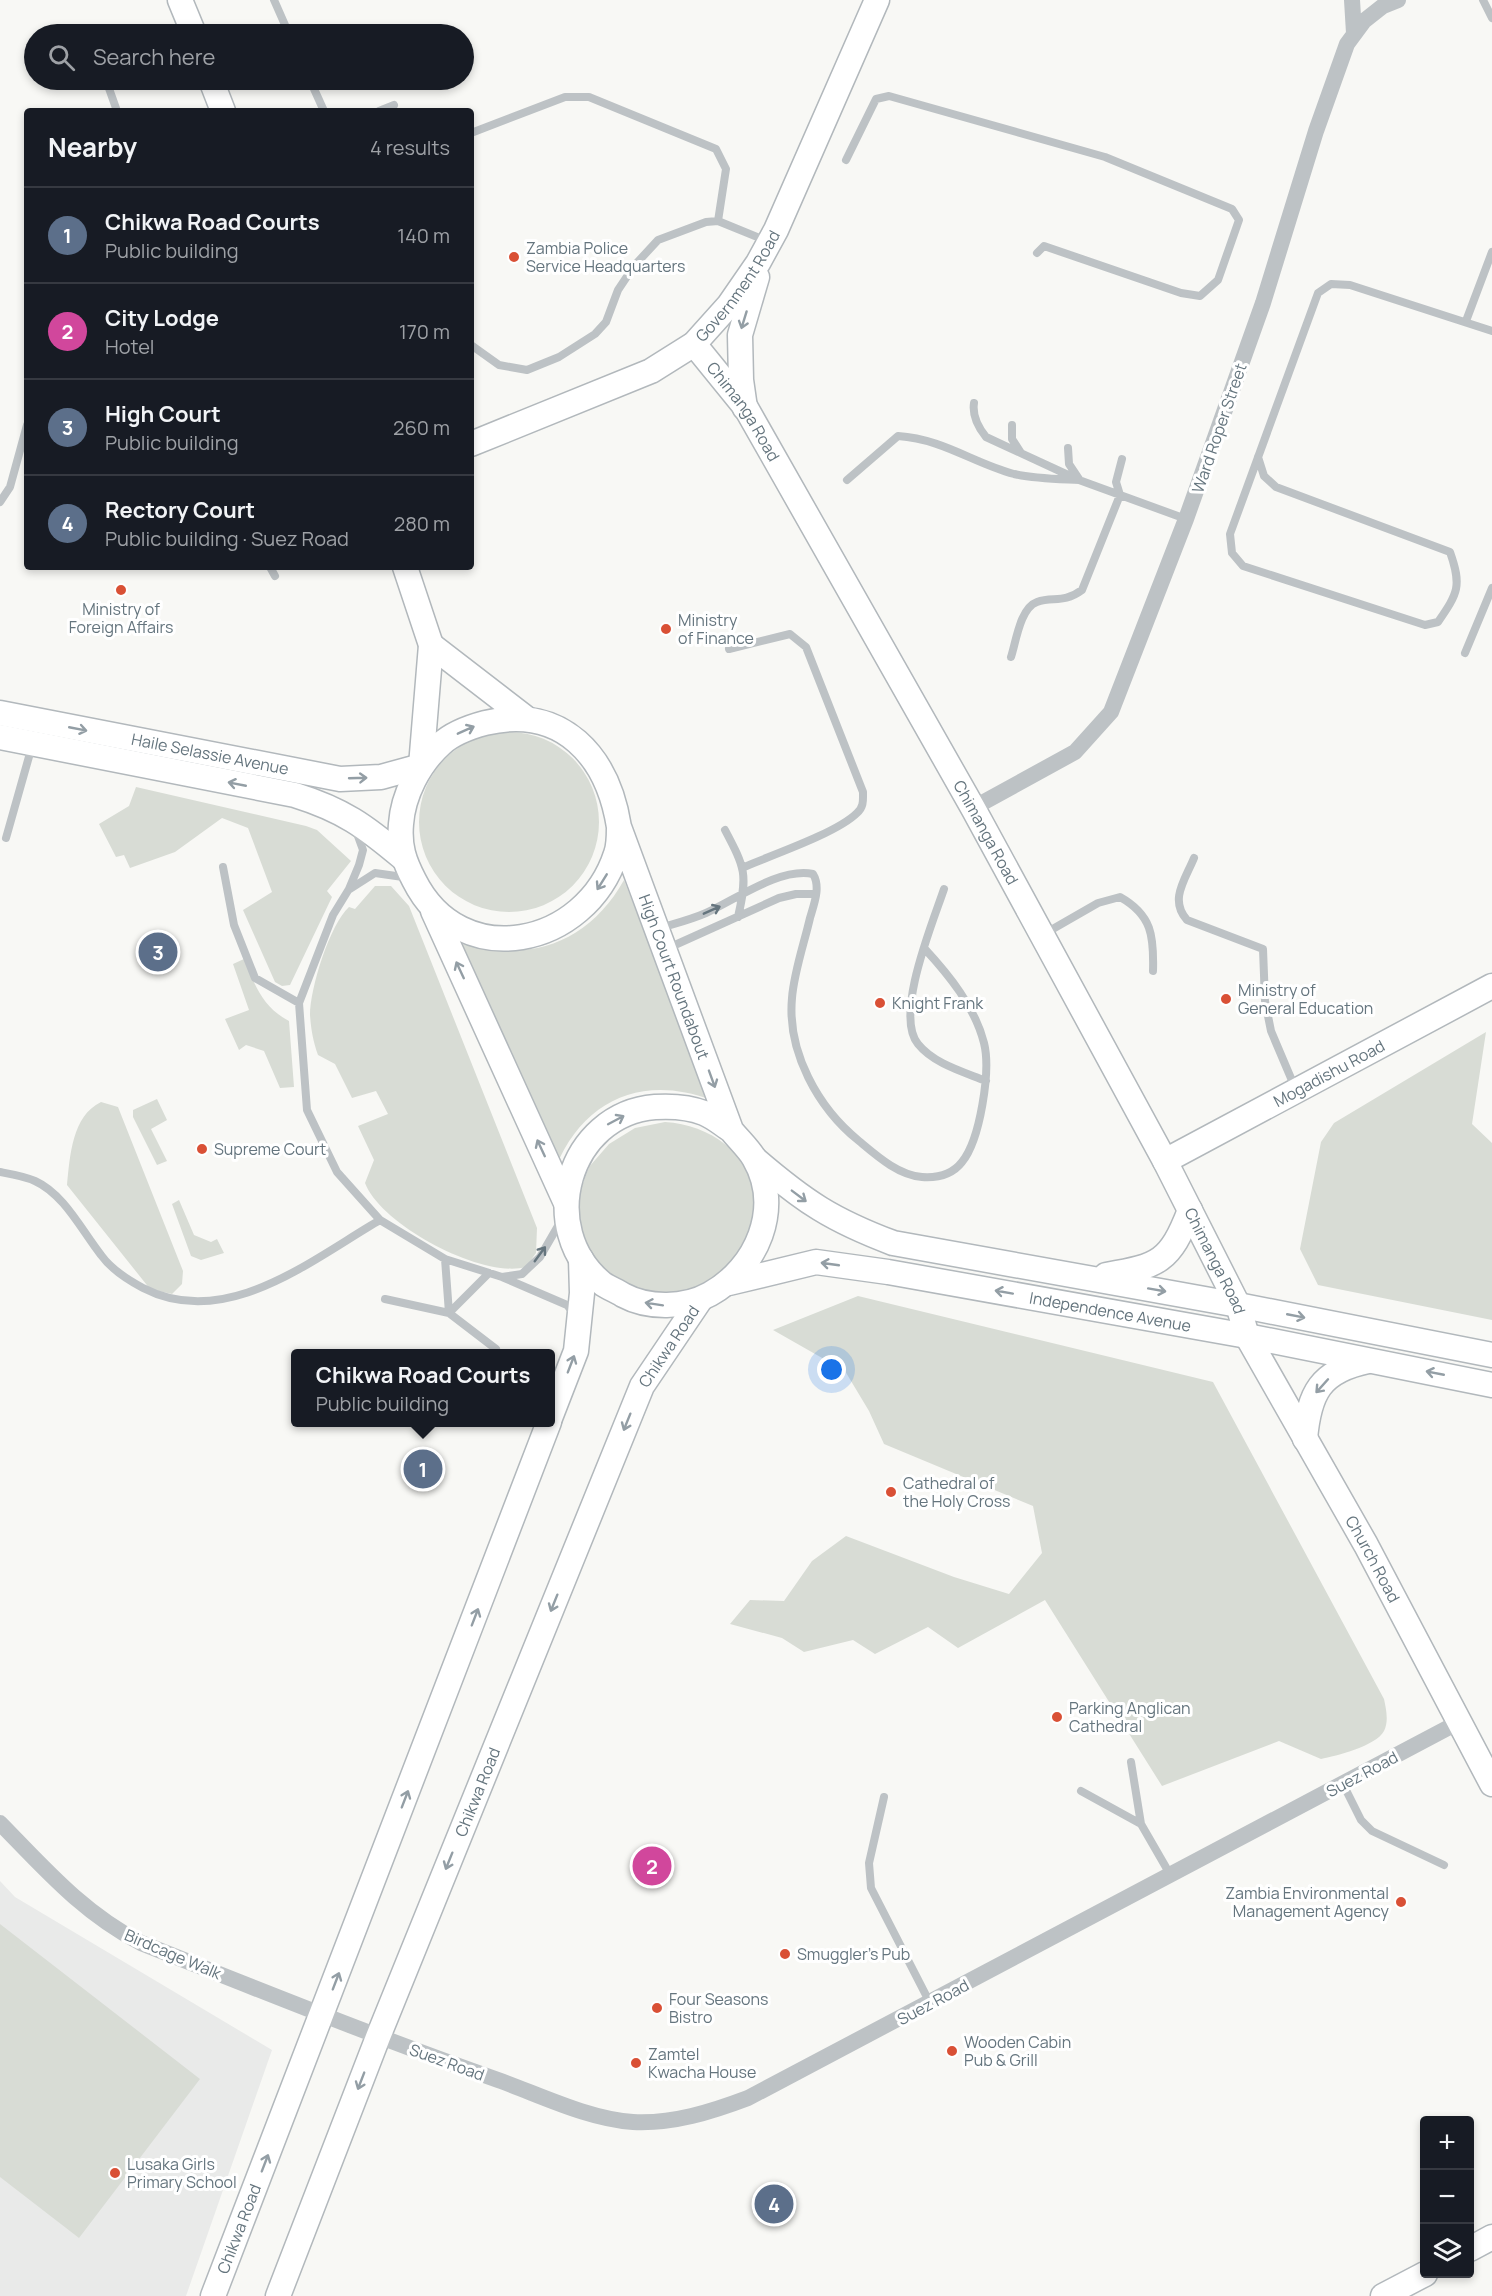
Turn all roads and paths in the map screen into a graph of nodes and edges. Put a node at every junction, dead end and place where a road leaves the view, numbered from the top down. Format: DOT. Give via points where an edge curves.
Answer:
graph roads {
  1 [pos="180,0"];
  2 [pos="274,0"];
  3 [pos="877,0"];
  4 [pos="1352,0"];
  5 [pos="1398,0"];
  6 [pos="1483,0"];
  7 [pos="1492,18"];
  8 [pos="188,24"];
  9 [pos="285,24"];
  10 [pos="1354,33"];
  11 [pos="110,90"];
  12 [pos="215,90"];
  13 [pos="315,90"];
  14 [pos="394,105"];
  15 [pos="116,108"];
  16 [pos="222,108"];
  17 [pos="323,108"];
  18 [pos="386,108"];
  19 [pos="474,132"];
  20 [pos="846,160"];
  21 [pos="718,221"];
  22 [pos="1492,252"];
  23 [pos="763,253"];
  24 [pos="1036,253"];
  25 [pos="1466,321"];
  26 [pos="1492,331"];
  27 [pos="694,344"];
  28 [pos="474,347"];
  29 [pos="974,403"];
  30 [pos="746,408"];
  31 [pos="1012,425"];
  32 [pos="24,436"];
  33 [pos="474,443"];
  34 [pos="1068,448"];
  35 [pos="1021,453"];
  36 [pos="1258,457"];
  37 [pos="1122,459"];
  38 [pos="847,480"];
  39 [pos="1079,480"];
  40 [pos="1120,495"];
  41 [pos="0,502"];
  42 [pos="1186,519"];
  43 [pos="272,570"];
  44 [pos="406,570"];
  45 [pos="275,576"];
  46 [pos="1492,588"];
  47 [pos="431,645"];
  48 [pos="729,649"];
  49 [pos="1465,653"];
  50 [pos="1011,657"];
  51 [pos="0,713"];
  52 [pos="527,719"];
  53 [pos="35,732"];
  54 [pos="0,737"];
  55 [pos="422,766"];
  56 [pos="973,808"];
  57 [pos="352,819"];
  58 [pos="620,827"];
  59 [pos="725,830"];
  60 [pos="6,838"];
  61 [pos="1194,858"];
  62 [pos="223,867"];
  63 [pos="744,867"];
  64 [pos="408,868"];
  65 [pos="349,889"];
  66 [pos="944,889"];
  67 [pos="816,894"];
  68 [pos="743,896"];
  69 [pos="431,908"];
  70 [pos="738,917"];
  71 [pos="1041,936"];
  72 [pos="661,940"];
  73 [pos="924,948"];
  74 [pos="1153,971"];
  75 [pos="1492,986"];
  76 [pos="299,1003"];
  77 [pos="987,1081"];
  78 [pos="1296,1090"];
  79 [pos="731,1130"];
  80 [pos="754,1158"];
  81 [pos="1165,1161"];
  82 [pos="0,1172"];
  83 [pos="565,1207"];
  84 [pos="1190,1210"];
  85 [pos="380,1220"];
  86 [pos="445,1259"];
  87 [pos="581,1259"];
  88 [pos="489,1273"];
  89 [pos="502,1277"];
  90 [pos="1089,1278"];
  91 [pos="729,1284"];
  92 [pos="384,1299"];
  93 [pos="700,1300"];
  94 [pos="1238,1305"];
  95 [pos="449,1313"];
  96 [pos="579,1322"];
  97 [pos="1247,1336"];
  98 [pos="496,1348"];
  99 [pos="1492,1355"];
  100 [pos="1371,1361"];
  101 [pos="1492,1384"];
  102 [pos="555,1405"];
  103 [pos="547,1427"];
  104 [pos="1305,1439"];
  105 [pos="1459,1722"];
  106 [pos="1131,1762"];
  107 [pos="1343,1784"];
  108 [pos="1492,1784"];
  109 [pos="1081,1791"];
  110 [pos="884,1797"];
  111 [pos="0,1823"];
  112 [pos="1141,1824"];
  113 [pos="1444,1865"];
  114 [pos="1171,1876"];
  115 [pos="930,2003"];
  116 [pos="323,2014"];
  117 [pos="378,2037"];
  118 [pos="1492,2237"];
  119 [pos="1474,2247"];
  120 [pos="1420,2277"];
  121 [pos="213,2296"];
  122 [pos="278,2296"];
  123 [pos="1383,2296"];
  1 -- 8 [label="main road"];
  2 -- 9 [label="lane"];
  3 -- 23 [label="main road, Government Road"];
  4 -- 10 [label="street"];
  5 -- 10 [label="street, Ward Roper Street" via="1373,12"];
  6 -- 7 [label="lane"];
  10 -- 42 [label="street, Ward Roper Street" via="1316,131 1263,303"];
  11 -- 15 [label="lane"];
  12 -- 16 [label="main road"];
  13 -- 17 [label="lane"];
  14 -- 18 [label="lane"];
  19 -- 21 [label="lane" via="565,97 590,98 716,148 726,169"];
  20 -- 24 [label="lane" via="876,99 889,96 1105,157 1232,209 1239,220 1218,280 1200,296 1044,246"];
  21 -- 23 [label="lane"];
  21 -- 28 [label="lane" via="658,240 618,290 606,322 559,357 527,370 499,365"];
  22 -- 25 [label="lane"];
  23 -- 27 [label="main road, Government Road" via="729,304"];
  23 -- 30 [label="main road, one-way" via="740,335"];
  25 -- 26 [label="lane"];
  25 -- 36 [label="lane" via="1350,285 1331,284 1318,293"];
  27 -- 30 [label="main road, Chimanga Road"];
  27 -- 33 [label="main road, Government Road" via="651,371"];
  29 -- 35 [label="lane" via="979,429 986,438"];
  30 -- 56 [label="main road, Chimanga Road"];
  31 -- 35 [label="lane" via="1012,439"];
  32 -- 41 [label="lane" via="10,487"];
  34 -- 39 [label="lane" via="1069,464"];
  35 -- 39 [label="lane"];
  36 -- 36 [label="lane" via="1230,534 1232,553 1243,566 1425,625 1438,622 1456,590 1458,574 1450,552 1276,487 1263,476"];
  37 -- 40 [label="lane" via="1116,482"];
  38 -- 39 [label="lane" via="898,436 922,438 1013,474"];
  39 -- 40 [label="lane"];
  40 -- 42 [label="lane"];
  40 -- 50 [label="lane" via="1082,590 1074,596 1036,602 1026,611"];
  42 -- 56 [label="street, Ward Roper Street" via="1120,695 1101,727 1061,762"];
  43 -- 45 [label="lane"];
  44 -- 47 [label="main road"];
  46 -- 49 [label="lane"];
  47 -- 52 [label="main road"];
  47 -- 55 [label="main road"];
  48 -- 63 [label="lane" via="790,634 806,647 863,792 863,805 857,814 817,837"];
  51 -- 53 [label="main road, Haile Selassie Avenue"];
  55 -- 52 [label="main road, High Court Roundabout, one-way" via="441,743 467,728"];
  52 -- 58 [label="main road, High Court Roundabout" via="557,728 582,745 602,770 615,797"];
  53 -- 54 [label="main road, Haile Selassie Avenue"];
  53 -- 55 [label="main road, Haile Selassie Avenue, one-way" via="340,779 381,777"];
  57 -- 53 [label="main road, Haile Selassie Avenue, one-way" via="295,795"];
  53 -- 60 [label="lane"];
  55 -- 64 [label="main road, High Court Roundabout" via="402,810 400,833"];
  56 -- 71 [label="main road, Chimanga Road"];
  57 -- 64 [label="main road, Haile Selassie Avenue"];
  57 -- 65 [label="lane" via="363,850"];
  58 -- 69 [label="main road, High Court Roundabout, one-way" via="617,853 596,892 572,917 550,931 525,938 483,936 452,923"];
  58 -- 72 [label="main road, High Court Roundabout"];
  59 -- 63 [label="lane"];
  61 -- 78 [label="lane" via="1176,902 1179,912 1187,920 1263,949 1265,1001 1271,1031"];
  62 -- 76 [label="lane" via="234,925 255,978"];
  63 -- 68 [label="lane"];
  64 -- 65 [label="lane" via="375,873"];
  64 -- 69 [label="main road, High Court Roundabout"];
  65 -- 76 [label="lane" via="333,915"];
  66 -- 73 [label="lane"];
  67 -- 68 [label="lane" via="814,876 807,873 757,885"];
  67 -- 70 [label="lane" via="780,898"];
  67 -- 77 [label="lane" via="792,998 797,1051 808,1078 851,1135 897,1169 917,1177 948,1174 969,1153"];
  68 -- 70 [label="lane"];
  72 -- 68 [label="lane, one-way" via="702,914"];
  83 -- 69 [label="main road, High Court Roundabout, one-way"];
  70 -- 72 [label="lane"];
  71 -- 74 [label="lane" via="1098,903 1120,897 1138,907 1154,939"];
  71 -- 81 [label="main road, Chimanga Road"];
  72 -- 79 [label="main road, High Court Roundabout, one-way"];
  73 -- 77 [label="lane" via="961,993 974,1017 985,1045"];
  73 -- 77 [label="lane" via="912,1007 912,1035 930,1056"];
  75 -- 78 [label="main road, Mogadishu Road"];
  76 -- 85 [label="lane" via="307,1110 337,1172"];
  78 -- 81 [label="main road, Mogadishu Road"];
  79 -- 80 [label="main road, High Court Roundabout"];
  83 -- 79 [label="main road, High Court Roundabout, one-way" via="571,1169 588,1142 621,1116 641,1108 673,1106 704,1113"];
  80 -- 90 [label="main road, Independence Avenue, one-way" via="816,1209 847,1226 893,1243"];
  80 -- 91 [label="main road, High Court Roundabout" via="764,1184 764,1221 748,1263"];
  81 -- 84 [label="main road, Chimanga Road"];
  82 -- 85 [label="lane" via="34,1180 45,1187 103,1258 128,1280 177,1300 221,1301 261,1289"];
  83 -- 87 [label="main road, High Court Roundabout" via="570,1237"];
  89 -- 83 [label="lane, one-way" via="522,1274 540,1257"];
  84 -- 90 [label="main road" via="1178,1241 1162,1259 1142,1269"];
  84 -- 94 [label="main road, Chimanga Road"];
  85 -- 86 [label="lane"];
  86 -- 88 [label="lane"];
  86 -- 95 [label="lane"];
  93 -- 87 [label="main road, High Court Roundabout, one-way" via="667,1305 633,1300 603,1284"];
  87 -- 96 [label="main road"];
  88 -- 89 [label="lane"];
  88 -- 95 [label="lane"];
  89 -- 96 [label="lane" via="567,1305"];
  90 -- 94 [label="main road, Independence Avenue, one-way"];
  91 -- 93 [label="main road, High Court Roundabout"];
  97 -- 91 [label="main road, Independence Avenue, one-way" via="816,1262"];
  92 -- 95 [label="lane"];
  93 -- 117 [label="main road, Chikwa Road, one-way" via="642,1386"];
  94 -- 97 [label="main road, Chimanga Road"];
  94 -- 99 [label="main road, Independence Avenue, one-way"];
  95 -- 98 [label="lane"];
  102 -- 96 [label="main road, one-way" via="576,1351"];
  97 -- 100 [label="main road, Independence Avenue"];
  97 -- 104 [label="main road, Church Road"];
  101 -- 100 [label="main road, Independence Avenue, one-way"];
  100 -- 104 [label="main road, one-way" via="1333,1374 1318,1389 1308,1407"];
  116 -- 103 [label="main road, Chikwa Road, one-way"];
  104 -- 105 [label="main road, Church Road"];
  105 -- 107 [label="street, Suez Road"];
  105 -- 108 [label="main road, Church Road"];
  106 -- 112 [label="lane"];
  107 -- 113 [label="lane" via="1361,1820 1372,1831"];
  107 -- 114 [label="street, Suez Road"];
  109 -- 112 [label="lane"];
  110 -- 115 [label="lane" via="869,1863 872,1888"];
  111 -- 116 [label="street, Birdcage Walk" via="84,1908 110,1927 141,1943"];
  112 -- 114 [label="lane"];
  114 -- 115 [label="street, Suez Road"];
  115 -- 117 [label="street, Suez Road" via="748,2098 712,2111 658,2122 630,2122 592,2114"];
  116 -- 117 [label="street, Birdcage Walk"];
  121 -- 116 [label="main road, Chikwa Road, one-way"];
  117 -- 122 [label="main road, Chikwa Road, one-way"];
  118 -- 119 [label="main road"];
  120 -- 123 [label="main road"];
}
